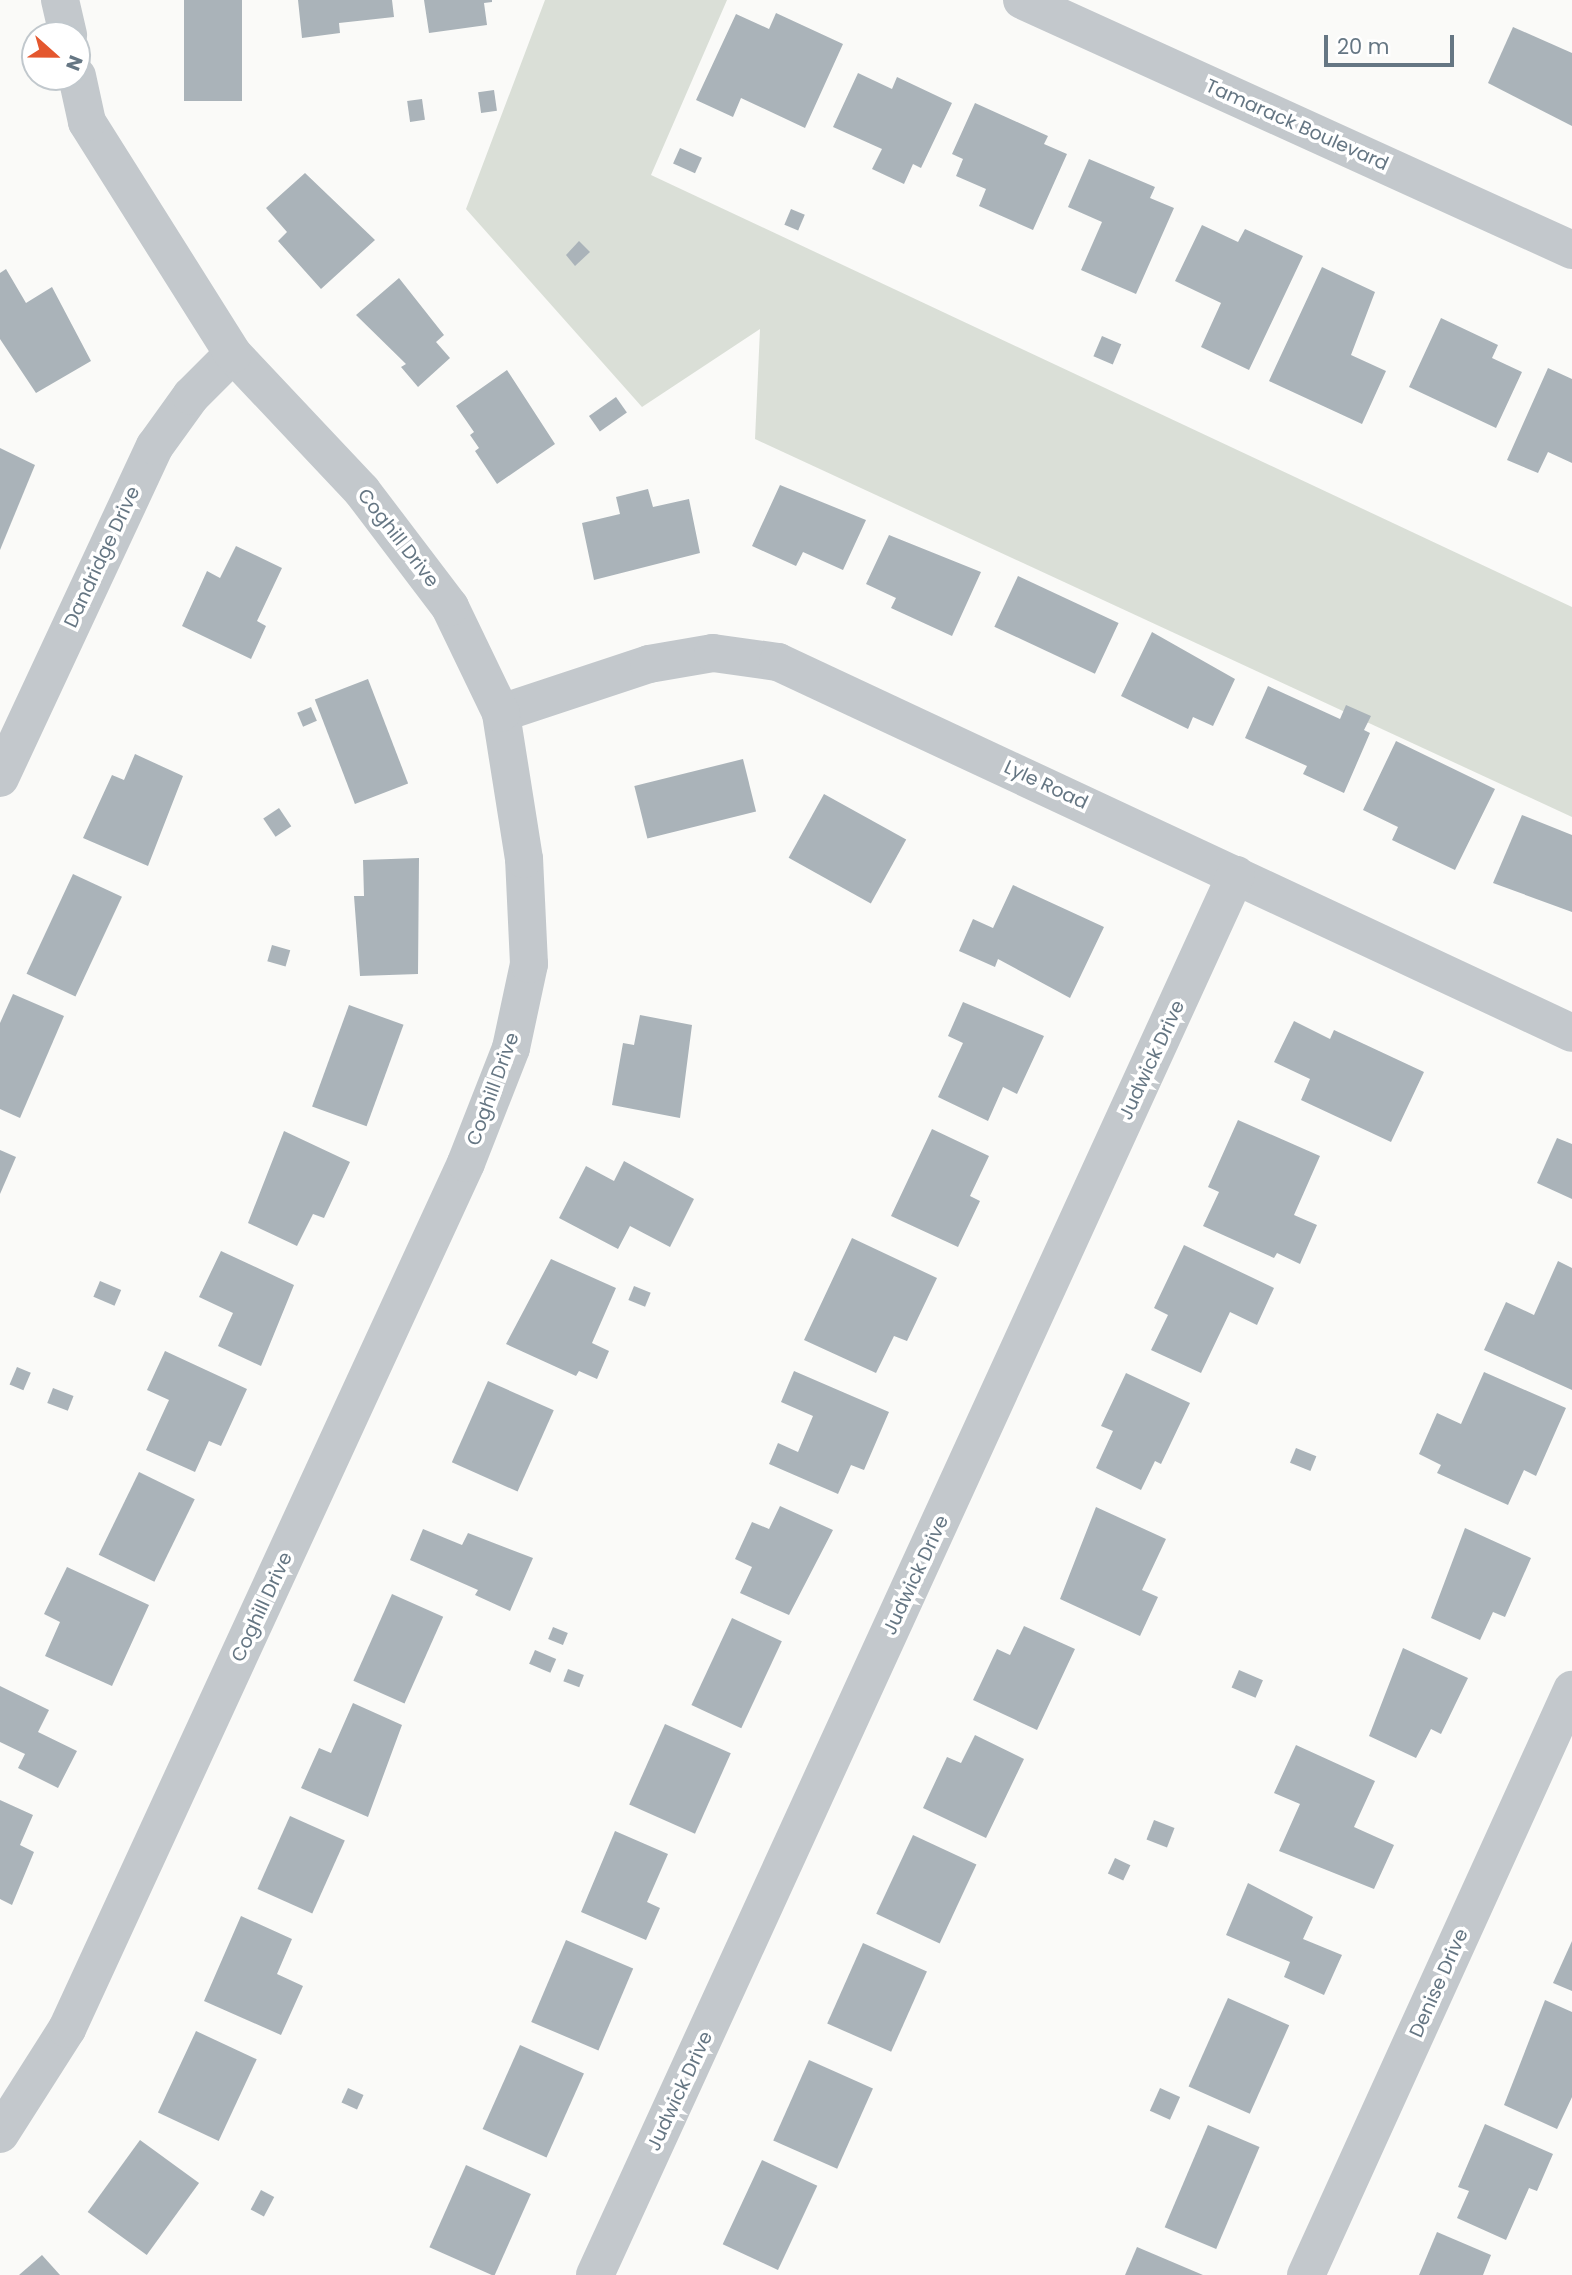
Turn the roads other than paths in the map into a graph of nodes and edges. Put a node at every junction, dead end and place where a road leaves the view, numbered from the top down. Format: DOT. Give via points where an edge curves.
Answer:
graph roads {
  1 [pos="60,0"];
  2 [pos="1022,0"];
  3 [pos="1079,12"];
  4 [pos="65,21"];
  5 [pos="80,91"];
  6 [pos="1572,250"];
  7 [pos="233,354"];
  8 [pos="501,713"];
  9 [pos="0,778"];
  10 [pos="1236,875"];
  11 [pos="1572,1033"];
  12 [pos="1572,1690"];
  13 [pos="0,2134"];
  14 [pos="595,2275"];
  15 [pos="1306,2275"];
  1 -- 4 [label="street"];
  2 -- 3 [label="street, Tamarack Boulevard"];
  3 -- 6 [label="street, Tamarack Boulevard"];
  5 -- 7 [label="street, Coghill Drive" via="87,122"];
  7 -- 8 [label="street, Coghill Drive" via="362,491 450,607"];
  7 -- 9 [label="street, Dandridge Drive" via="191,396 155,446"];
  8 -- 10 [label="street, Lyle Road" via="649,664 713,653 778,663"];
  8 -- 13 [label="street, Coghill Drive" via="524,859 529,964 511,1048 461,1175 67,2029"];
  10 -- 11 [label="street, Lyle Road"];
  10 -- 14 [label="street, Judwick Drive"];
  12 -- 15 [label="street, Denise Drive"];
}
